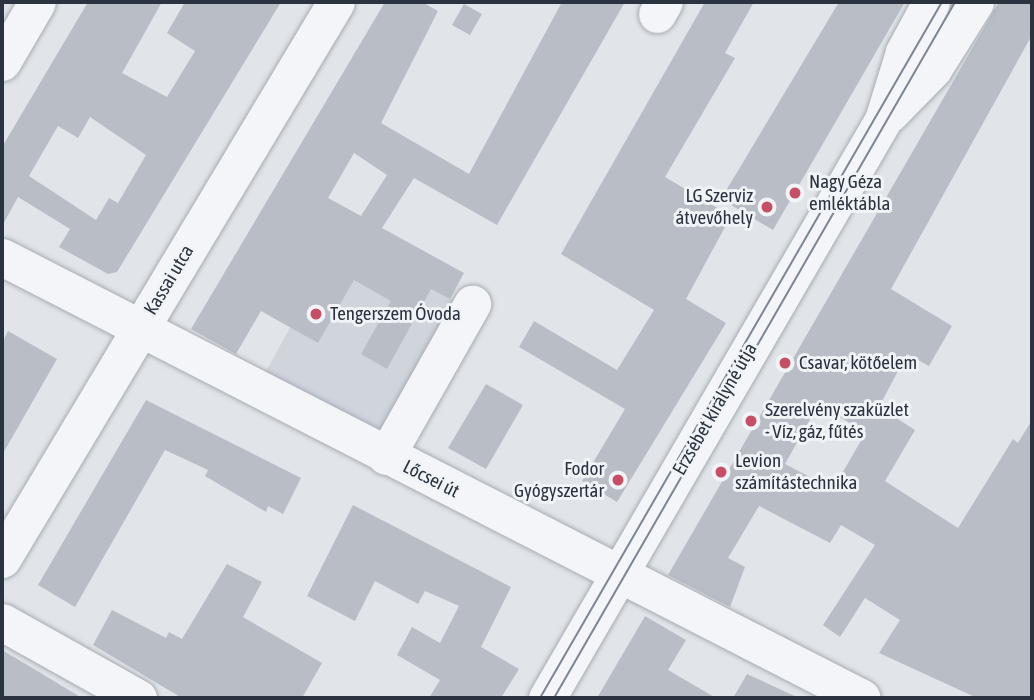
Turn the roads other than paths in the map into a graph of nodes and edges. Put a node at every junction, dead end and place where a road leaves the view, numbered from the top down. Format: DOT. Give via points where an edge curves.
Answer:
graph roads {
  1 [pos="37,2"];
  2 [pos="337,2"];
  3 [pos="931,2"];
  4 [pos="948,2"];
  5 [pos="975,2"];
  6 [pos="2,62"];
  7 [pos="883,120"];
  8 [pos="2,257"];
  9 [pos="472,304"];
  10 [pos="140,328"];
  11 [pos="386,456"];
  12 [pos="2,559"];
  13 [pos="617,576"];
  14 [pos="2,622"];
  15 [pos="816,690"];
  16 [pos="138,698"];
  17 [pos="547,698"];
  18 [pos="862,698"];
  1 -- 6 [label="street"];
  2 -- 10 [label="street, Kassai utca"];
  3 -- 7 [label="street, Erzsébet királyné útja" via="904,52"];
  4 -- 7 [label="street"];
  5 -- 7 [label="street, Erzsébet királyné útja" via="933,69"];
  7 -- 13 [label="street, Erzsébet királyné útja"];
  8 -- 10 [label="street, Lőcsei út"];
  9 -- 11 [label="street"];
  10 -- 11 [label="street, Lőcsei út"];
  10 -- 12 [label="street, Kassai utca"];
  11 -- 13 [label="street, Lőcsei út"];
  13 -- 15 [label="street, Lőcsei út"];
  13 -- 17 [label="street, Erzsébet királyné útja"];
  14 -- 16 [label="street"];
  15 -- 18 [label="street, Lőcsei út"];
}
